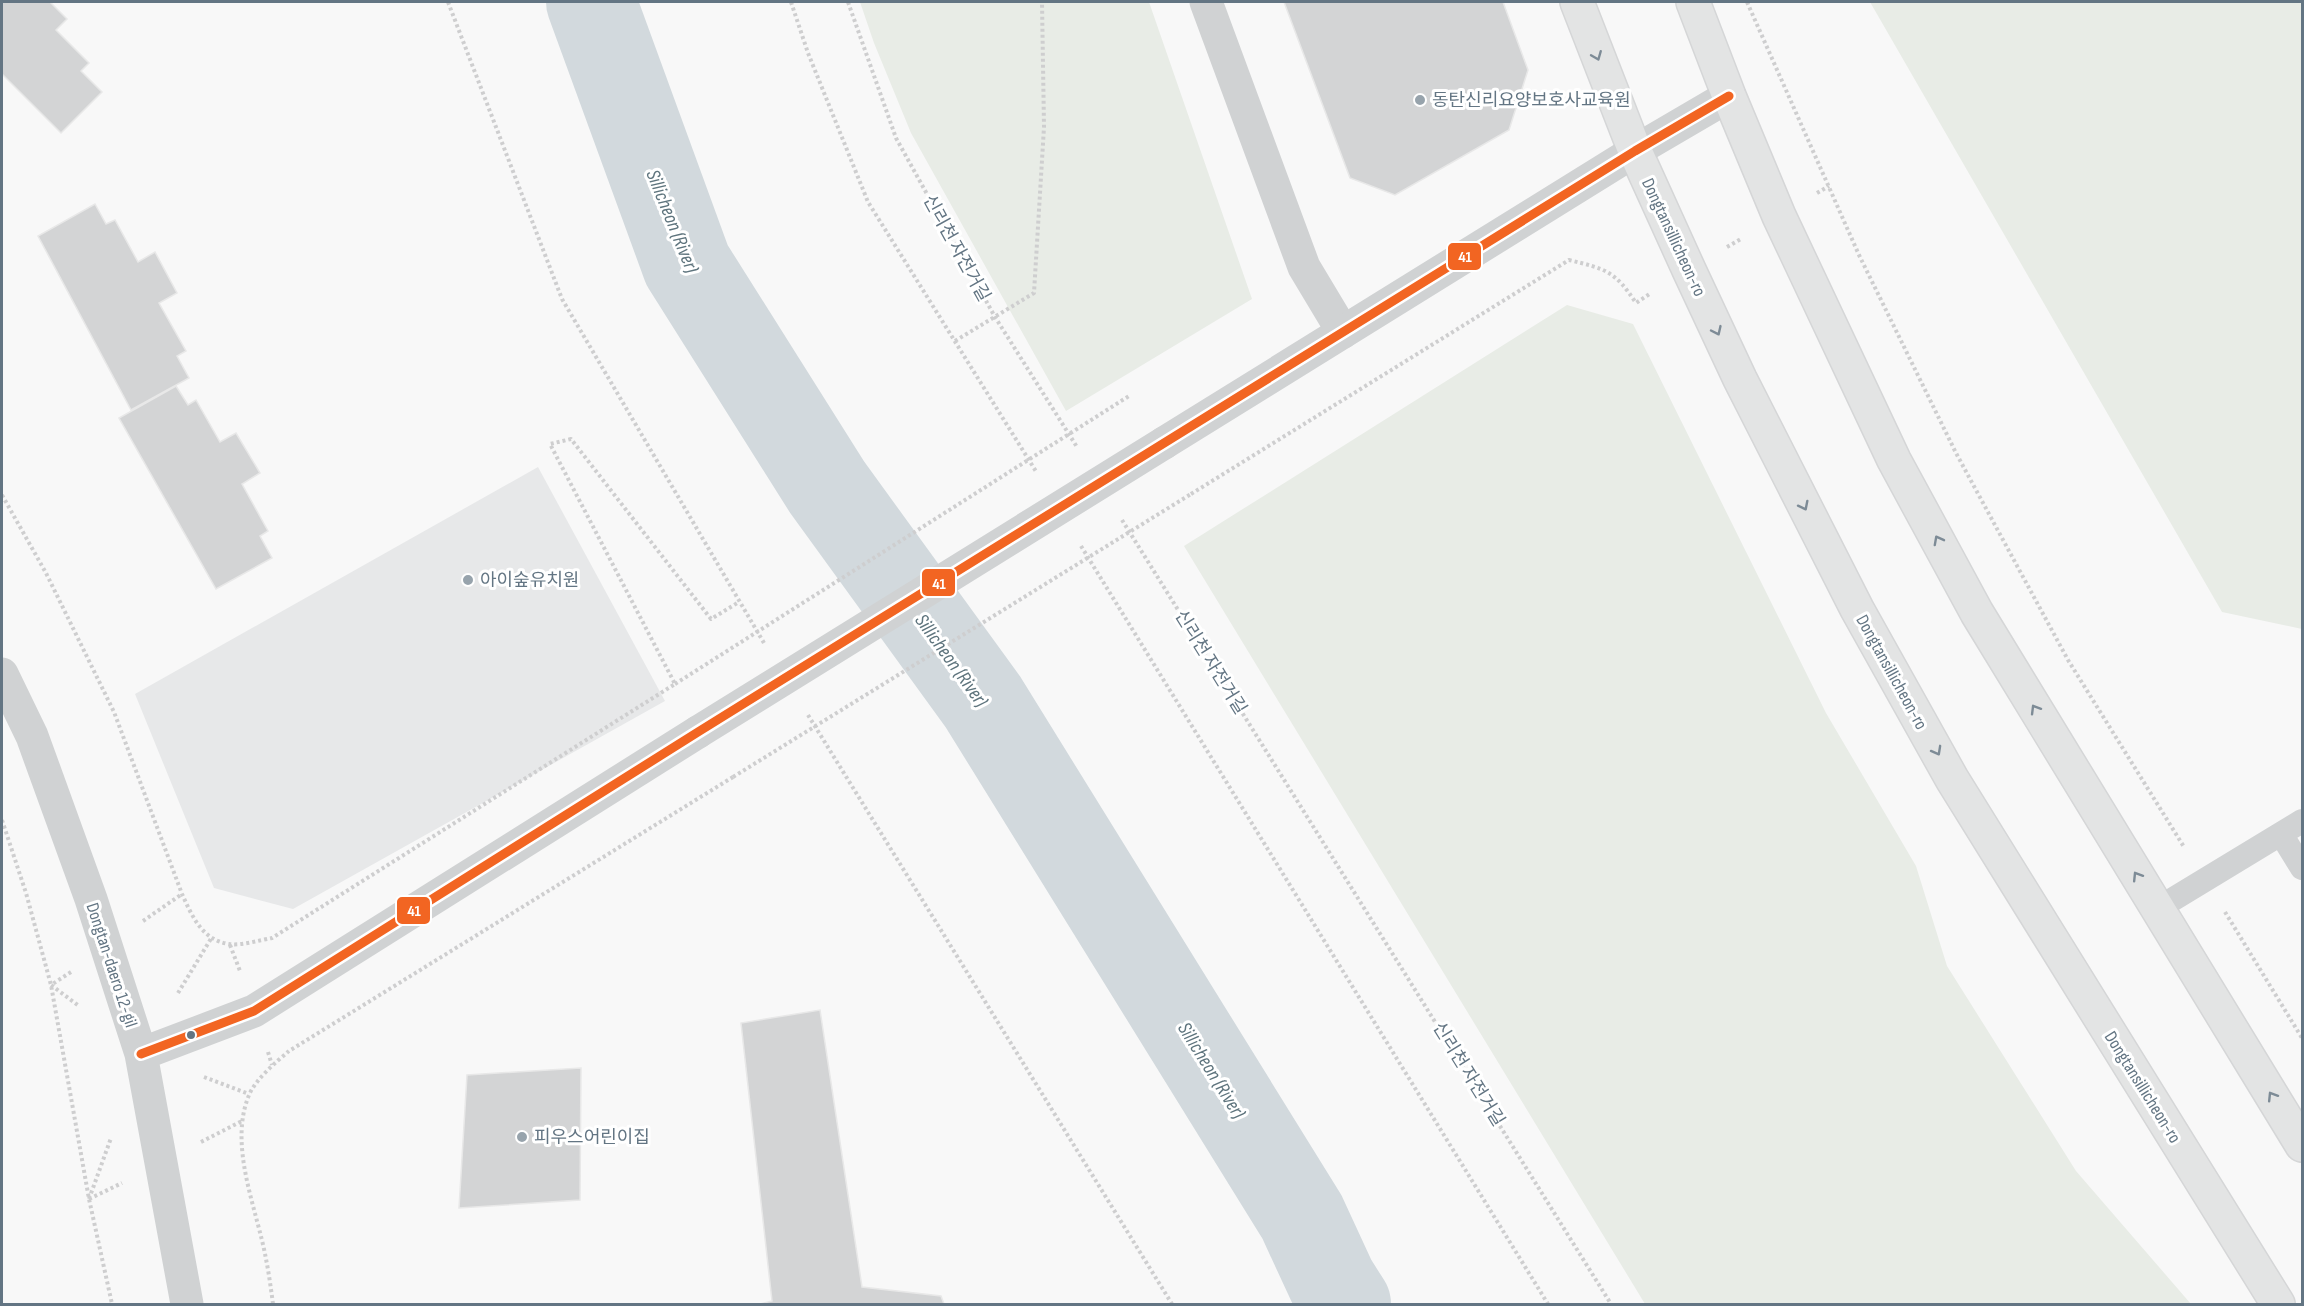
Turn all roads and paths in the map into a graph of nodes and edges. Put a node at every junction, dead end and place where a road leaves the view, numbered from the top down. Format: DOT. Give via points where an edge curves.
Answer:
graph roads {
  1 [pos="791,2"];
  2 [pos="848,2"];
  3 [pos="1042,2"];
  4 [pos="1206,2"];
  5 [pos="1577,2"];
  6 [pos="1693,2"];
  7 [pos="1747,2"];
  8 [pos="1729,96"];
  9 [pos="1635,151"];
  10 [pos="1829,186"];
  11 [pos="1779,216"];
  12 [pos="1689,270"];
  13 [pos="995,317"];
  14 [pos="1343,332"];
  15 [pos="955,341"];
  16 [pos="1129,396"];
  17 [pos="1078,449"];
  18 [pos="1042,483"];
  19 [pos="2,495"];
  20 [pos="1122,520"];
  21 [pos="1080,544"];
  22 [pos="738,602"];
  23 [pos="2,674"];
  24 [pos="675,684"];
  25 [pos="2,820"];
  26 [pos="2302,821"];
  27 [pos="2281,834"];
  28 [pos="2302,868"];
  29 [pos="2205,880"];
  30 [pos="2157,909"];
  31 [pos="2302,1038"];
  32 [pos="141,1054"];
  33 [pos="2302,1145"];
  34 [pos="112,1305"];
  35 [pos="187,1305"];
  36 [pos="273,1305"];
  37 [pos="1548,1305"];
  38 [pos="1611,1305"];
  39 [pos="2278,1305"];
  1 -- 15 [label="path" via="868,202"];
  2 -- 13 [label="path, 신리천 자전거길" via="896,138"];
  3 -- 13 [label="path" via="1044,127 1034,293"];
  4 -- 14 [label="street" via="1304,267"];
  5 -- 9 [label="main road, Dongtansillicheon-ro, one-way"];
  6 -- 8 [label="main road"];
  7 -- 10 [label="path"];
  8 -- 9 [label="street"];
  8 -- 11 [label="main road"];
  9 -- 12 [label="main road, Dongtansillicheon-ro"];
  9 -- 14 [label="street"];
  10 -- 11 [label="path"];
  10 -- 29 [label="path" via="1961,464 2068,660"];
  11 -- 12 [label="path"];
  30 -- 11 [label="main road, one-way" via="1977,613 1894,460"];
  12 -- 36 [label="path, bridge" via="1636,303 1612,273 1569,260 289,1051 249,1094 243,1121 246,1179 266,1258"];
  12 -- 39 [label="main road, Dongtansillicheon-ro, one-way" via="1857,609 1952,779"];
  13 -- 15 [label="path"];
  13 -- 17 [label="path, 신리천 자전거길"];
  14 -- 32 [label="street, bridge" via="254,1011"];
  15 -- 18 [label="path"];
  16 -- 24 [label="path, bridge"];
  19 -- 24 [label="path" via="46,573 114,712 195,923 230,945 272,938"];
  20 -- 38 [label="path, 신리천 자전거길"];
  21 -- 37 [label="path"];
  22 -- 24 [label="path" via="711,619 571,439 550,444"];
  23 -- 32 [label="street, Dongtan-daero 12-gil" via="32,736"];
  25 -- 34 [label="path" via="51,985"];
  26 -- 27 [label="lane"];
  27 -- 28 [label="lane"];
  27 -- 29 [label="lane"];
  29 -- 30 [label="lane"];
  29 -- 31 [label="path"];
  33 -- 30 [label="main road, one-way"];
  32 -- 35 [label="street, Dongtan-daero 12-gil"];
}
